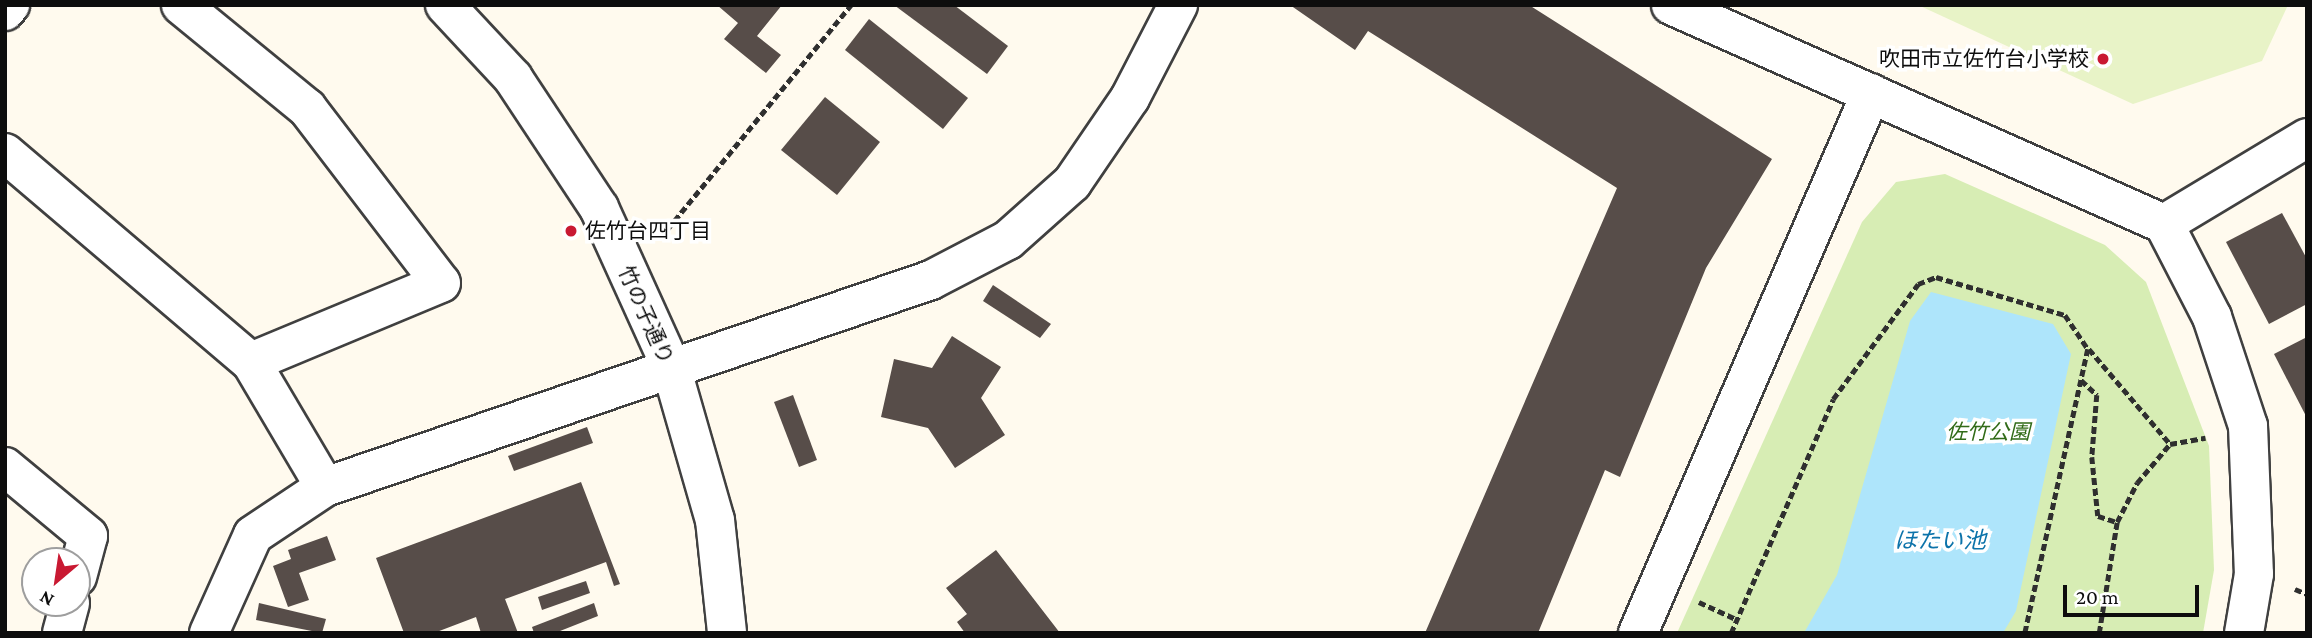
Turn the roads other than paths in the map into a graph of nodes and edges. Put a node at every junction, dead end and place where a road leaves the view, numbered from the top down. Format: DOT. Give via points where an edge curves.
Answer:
graph roads {
  1 [pos="10,5"];
  2 [pos="181,5"];
  3 [pos="445,5"];
  4 [pos="1178,5"];
  5 [pos="1671,5"];
  6 [pos="5,11"];
  7 [pos="1871,93"];
  8 [pos="2307,138"];
  9 [pos="5,153"];
  10 [pos="2164,224"];
  11 [pos="251,362"];
  12 [pos="670,367"];
  13 [pos="5,467"];
  14 [pos="325,487"];
  15 [pos="85,547"];
  16 [pos="209,633"];
  17 [pos="727,633"];
  18 [pos="1638,633"];
  19 [pos="2244,633"];
  1 -- 6 [label="street"];
  2 -- 11 [label="street" via="307,108 441,283"];
  3 -- 12 [label="street, 竹の子通り" via="513,78 599,208"];
  4 -- 12 [label="street" via="1130,98 1072,183 1008,240 931,280"];
  5 -- 7 [label="street"];
  7 -- 10 [label="street"];
  7 -- 18 [label="street"];
  8 -- 10 [label="street"];
  9 -- 11 [label="street"];
  10 -- 19 [label="street" via="2211,317 2248,426 2254,574"];
  11 -- 14 [label="street"];
  12 -- 14 [label="street"];
  12 -- 17 [label="street, 竹の子通り" via="715,520"];
  13 -- 15 [label="street" via="88,536"];
  14 -- 16 [label="street" via="253,535"];
}
